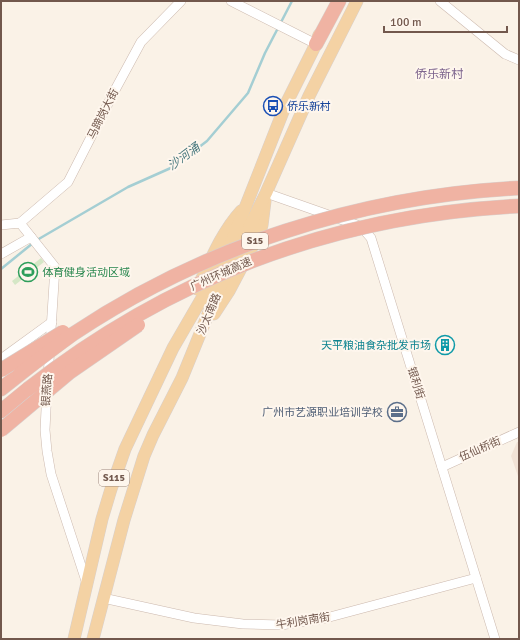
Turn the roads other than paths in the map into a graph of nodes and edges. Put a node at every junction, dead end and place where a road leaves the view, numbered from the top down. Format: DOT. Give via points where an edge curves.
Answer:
graph roads {
  1 [pos="181,1"];
  2 [pos="231,1"];
  3 [pos="331,1"];
  4 [pos="339,1"];
  5 [pos="357,1"];
  6 [pos="440,1"];
  7 [pos="316,44"];
  8 [pos="519,60"];
  9 [pos="519,188"];
  10 [pos="266,193"];
  11 [pos="519,206"];
  12 [pos="20,222"];
  13 [pos="1,225"];
  14 [pos="32,237"];
  15 [pos="1,254"];
  16 [pos="194,267"];
  17 [pos="229,270"];
  18 [pos="52,322"];
  19 [pos="1,358"];
  20 [pos="1,370"];
  21 [pos="1,389"];
  22 [pos="1,411"];
  23 [pos="1,430"];
  24 [pos="519,432"];
  25 [pos="442,467"];
  26 [pos="476,578"];
  27 [pos="87,584"];
  28 [pos="102,598"];
  29 [pos="74,639"];
  30 [pos="93,639"];
  31 [pos="495,639"];
  1 -- 12 [label="street, 马蹄岗大街" via="141,42 68,182"];
  2 -- 7 [label="street"];
  3 -- 7 [label="main road"];
  4 -- 7 [label="highway"];
  5 -- 10 [label="main road" via="309,96"];
  6 -- 8 [label="street" via="505,54"];
  7 -- 27 [label="main road, 沙太南路 / S115" via="286,104 247,204 222,238 191,302 184,328 156,380 125,449 107,503"];
  9 -- 16 [label="highway, 广州环城高速 / S15, bridge" via="428,198 344,214 281,232"];
  10 -- 25 [label="street, 银利街" via="354,224 371,238"];
  10 -- 28 [label="main road, 沙太南路 / S115" via="260,232 222,304 203,327 182,378 144,456"];
  11 -- 17 [label="highway, 广州环城高速 / S15, bridge" via="432,215 362,228 285,249"];
  12 -- 13 [label="street"];
  12 -- 14 [label="street, 银燕路"];
  14 -- 15 [label="street"];
  14 -- 18 [label="street, 银燕路" via="56,268"];
  16 -- 20 [label="highway, bridge" via="88,318"];
  16 -- 21 [label="highway, 广州环城高速 / S15, bridge" via="154,287 74,334"];
  17 -- 22 [label="highway, 广州环城高速 / S15, bridge" via="177,294 116,328 62,363"];
  17 -- 23 [label="highway, bridge" via="182,295 85,361"];
  18 -- 19 [label="street"];
  18 -- 27 [label="street, 银燕路" via="45,430 47,451 51,474"];
  24 -- 25 [label="street, 伍仙桥街"];
  25 -- 26 [label="street, 银利街"];
  26 -- 28 [label="street, 牛利岗南街" via="326,618 281,625 243,624 194,618"];
  26 -- 31 [label="street, 银利街"];
  27 -- 29 [label="main road, 沙太南路 / S115"];
  28 -- 30 [label="main road, 沙太南路"];
}
